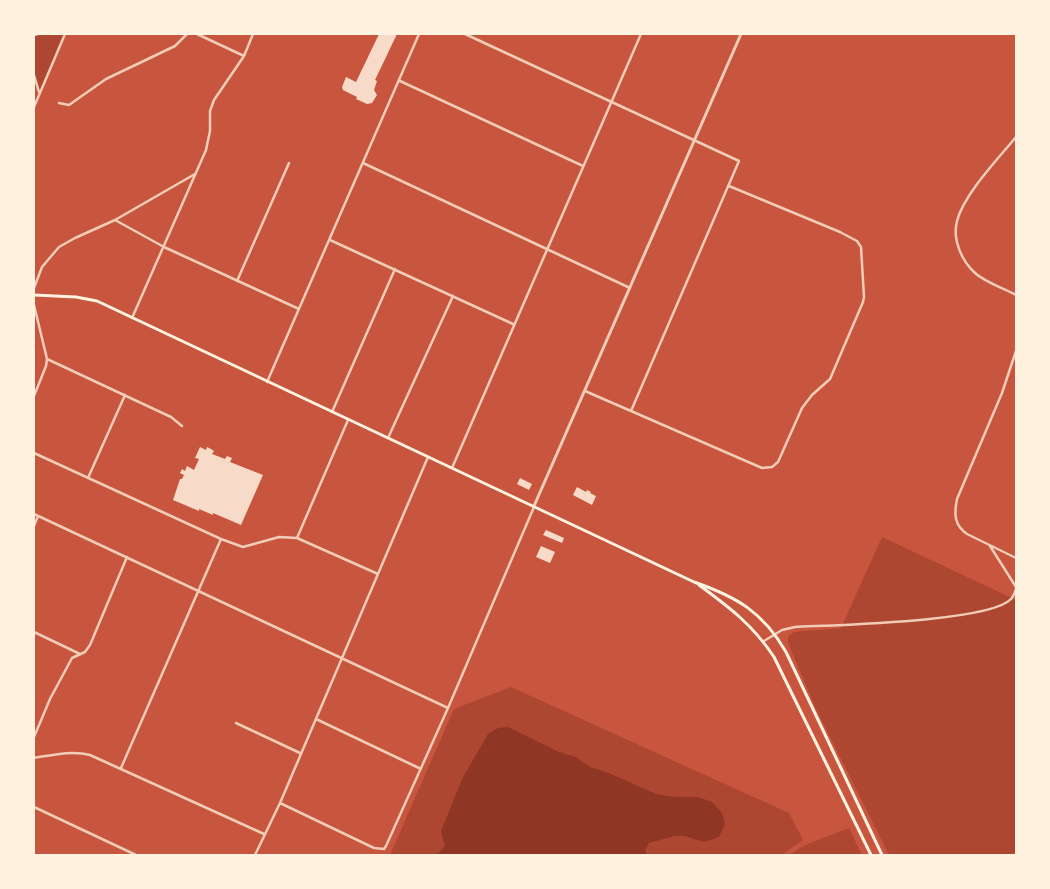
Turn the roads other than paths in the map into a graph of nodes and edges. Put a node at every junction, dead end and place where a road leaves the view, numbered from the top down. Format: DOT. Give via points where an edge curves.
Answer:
graph roads {
  1 [pos="38,34"];
  2 [pos="65,34"];
  3 [pos="187,34"];
  4 [pos="197,34"];
  5 [pos="253,34"];
  6 [pos="420,34"];
  7 [pos="465,34"];
  8 [pos="641,34"];
  9 [pos="741,34"];
  10 [pos="34,35"];
  11 [pos="244,56"];
  12 [pos="34,75"];
  13 [pos="400,81"];
  14 [pos="40,93"];
  15 [pos="610,102"];
  16 [pos="59,103"];
  17 [pos="34,107"];
  18 [pos="1016,137"];
  19 [pos="694,141"];
  20 [pos="289,163"];
  21 [pos="363,163"];
  22 [pos="583,166"];
  23 [pos="196,174"];
  24 [pos="729,186"];
  25 [pos="115,220"];
  26 [pos="330,240"];
  27 [pos="164,246"];
  28 [pos="547,249"];
  29 [pos="395,269"];
  30 [pos="237,281"];
  31 [pos="34,288"];
  32 [pos="630,288"];
  33 [pos="34,295"];
  34 [pos="1016,295"];
  35 [pos="453,296"];
  36 [pos="34,305"];
  37 [pos="299,309"];
  38 [pos="132,318"];
  39 [pos="513,324"];
  40 [pos="1016,351"];
  41 [pos="47,360"];
  42 [pos="267,382"];
  43 [pos="585,391"];
  44 [pos="125,395"];
  45 [pos="34,396"];
  46 [pos="631,411"];
  47 [pos="332,412"];
  48 [pos="348,420"];
  49 [pos="182,426"];
  50 [pos="388,438"];
  51 [pos="34,453"];
  52 [pos="428,457"];
  53 [pos="452,468"];
  54 [pos="88,478"];
  55 [pos="534,506"];
  56 [pos="34,514"];
  57 [pos="38,516"];
  58 [pos="34,526"];
  59 [pos="297,538"];
  60 [pos="221,540"];
  61 [pos="990,546"];
  62 [pos="127,557"];
  63 [pos="1016,558"];
  64 [pos="379,574"];
  65 [pos="694,582"];
  66 [pos="1016,588"];
  67 [pos="198,590"];
  68 [pos="34,632"];
  69 [pos="775,634"];
  70 [pos="764,640"];
  71 [pos="80,654"];
  72 [pos="341,658"];
  73 [pos="448,708"];
  74 [pos="316,719"];
  75 [pos="236,723"];
  76 [pos="34,736"];
  77 [pos="301,753"];
  78 [pos="34,758"];
  79 [pos="121,768"];
  80 [pos="422,769"];
  81 [pos="280,803"];
  82 [pos="34,807"];
  83 [pos="265,835"];
  84 [pos="136,855"];
  85 [pos="255,855"];
  86 [pos="871,855"];
  87 [pos="882,855"];
  1 -- 10 [label="street"];
  2 -- 14 [label="street"];
  3 -- 16 [label="street" via="175,46 106,79 69,105"];
  4 -- 11 [label="street"];
  5 -- 11 [label="street"];
  6 -- 13 [label="street"];
  7 -- 15 [label="street"];
  8 -- 15 [label="street"];
  9 -- 19 [label="street"];
  11 -- 23 [label="street" via="214,100 210,110 208,142"];
  12 -- 14 [label="street"];
  13 -- 21 [label="street"];
  13 -- 22 [label="street"];
  14 -- 17 [label="street"];
  15 -- 19 [label="street"];
  15 -- 22 [label="street"];
  18 -- 34 [label="street" via="967,198 956,232 961,254 976,274"];
  19 -- 24 [label="street" via="739,161"];
  19 -- 32 [label="street"];
  20 -- 30 [label="street"];
  21 -- 26 [label="street"];
  21 -- 28 [label="street"];
  22 -- 28 [label="street"];
  23 -- 25 [label="street"];
  23 -- 27 [label="street"];
  24 -- 46 [label="street"];
  24 -- 46 [label="street" via="840,232 859,244 863,257 864,297 835,369 826,384 802,408 778,462 767,468"];
  25 -- 27 [label="street"];
  25 -- 31 [label="street" via="60,247 42,267"];
  26 -- 29 [label="street"];
  26 -- 37 [label="street"];
  27 -- 30 [label="street"];
  27 -- 38 [label="street"];
  28 -- 32 [label="street"];
  28 -- 39 [label="street"];
  29 -- 35 [label="street"];
  29 -- 47 [label="street"];
  30 -- 37 [label="street"];
  32 -- 43 [label="street"];
  33 -- 38 [label="main road" via="89,299"];
  35 -- 39 [label="street"];
  35 -- 50 [label="street"];
  36 -- 41 [label="street"];
  37 -- 42 [label="street"];
  38 -- 42 [label="main road"];
  39 -- 53 [label="street"];
  40 -- 61 [label="street" via="955,510 960,529"];
  41 -- 44 [label="street"];
  41 -- 45 [label="street"];
  42 -- 47 [label="main road"];
  43 -- 46 [label="street"];
  43 -- 55 [label="street"];
  44 -- 49 [label="street" via="171,417"];
  44 -- 54 [label="street"];
  47 -- 48 [label="main road"];
  48 -- 50 [label="main road"];
  48 -- 59 [label="street"];
  50 -- 52 [label="main road"];
  51 -- 54 [label="street"];
  52 -- 53 [label="main road"];
  52 -- 64 [label="street"];
  53 -- 55 [label="main road"];
  54 -- 60 [label="street"];
  55 -- 65 [label="main road"];
  55 -- 73 [label="street"];
  56 -- 57 [label="street"];
  57 -- 58 [label="street"];
  57 -- 62 [label="street"];
  59 -- 60 [label="street" via="279,537 243,547"];
  59 -- 64 [label="street"];
  60 -- 67 [label="street"];
  61 -- 63 [label="street"];
  61 -- 66 [label="street"];
  62 -- 67 [label="street"];
  62 -- 71 [label="street" via="90,645"];
  64 -- 72 [label="street"];
  65 -- 69 [label="main road" via="737,600"];
  65 -- 70 [label="main road" via="748,623"];
  66 -- 69 [label="street" via="1011,599 1003,604 964,615 795,627"];
  67 -- 72 [label="street"];
  67 -- 79 [label="street"];
  68 -- 71 [label="street"];
  69 -- 70 [label="street"];
  69 -- 87 [label="main road"];
  70 -- 86 [label="main road" via="782,670"];
  71 -- 76 [label="street" via="72,658"];
  72 -- 73 [label="street"];
  72 -- 74 [label="street"];
  73 -- 80 [label="street"];
  74 -- 77 [label="street"];
  74 -- 80 [label="street"];
  75 -- 77 [label="street"];
  77 -- 81 [label="street"];
  78 -- 79 [label="street" via="81,752"];
  79 -- 83 [label="street"];
  80 -- 81 [label="street" via="384,849 374,848"];
  81 -- 83 [label="street"];
  82 -- 84 [label="street"];
  83 -- 85 [label="street"];
}
